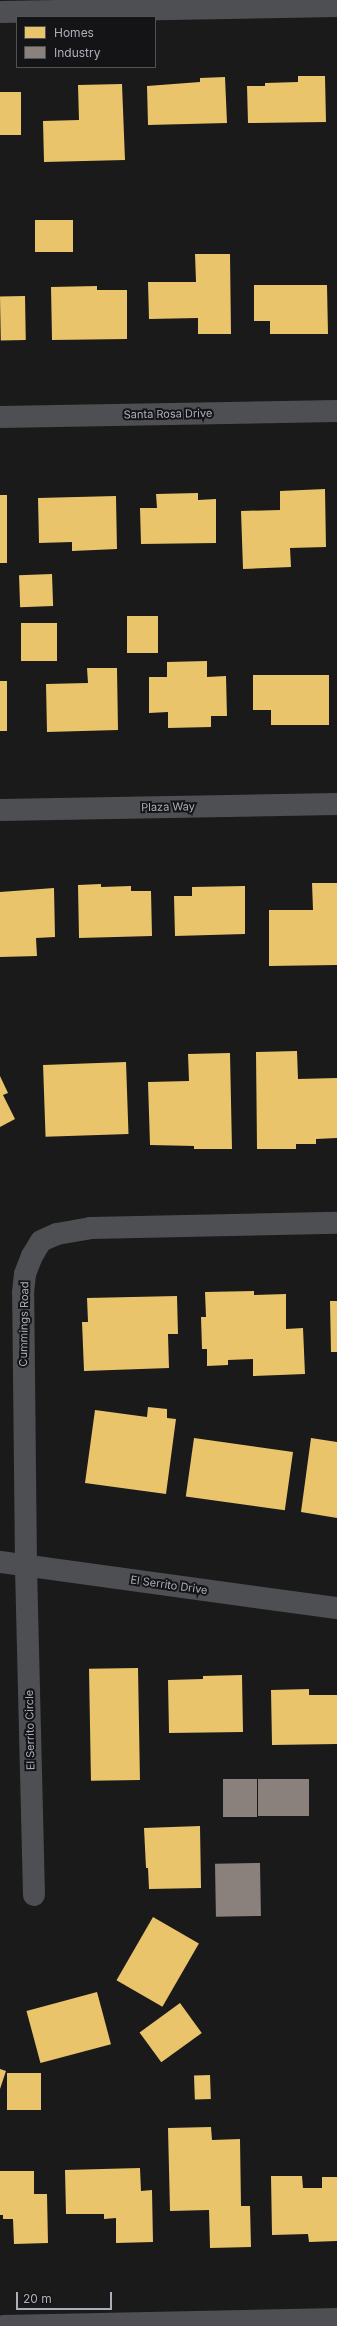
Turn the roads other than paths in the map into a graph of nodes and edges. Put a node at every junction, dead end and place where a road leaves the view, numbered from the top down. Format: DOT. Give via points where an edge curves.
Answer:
graph roads {
  1 [pos="337,6"];
  2 [pos="0,12"];
  3 [pos="337,411"];
  4 [pos="0,417"];
  5 [pos="337,804"];
  6 [pos="0,810"];
  7 [pos="337,1223"];
  8 [pos="0,1562"];
  9 [pos="26,1565"];
  10 [pos="337,1608"];
  11 [pos="34,1894"];
  12 [pos="337,2319"];
  13 [pos="3,2326"];
  1 -- 2 [label="street"];
  3 -- 4 [label="street, Santa Rosa Drive"];
  5 -- 6 [label="street, Plaza Way"];
  7 -- 9 [label="street, Cummings Road" via="90,1228 57,1234 42,1241 32,1256 25,1274 23,1293"];
  8 -- 9 [label="street, El Serrito Drive"];
  9 -- 10 [label="street, El Serrito Drive"];
  9 -- 11 [label="street, El Serrito Circle"];
  12 -- 13 [label="street"];
}
